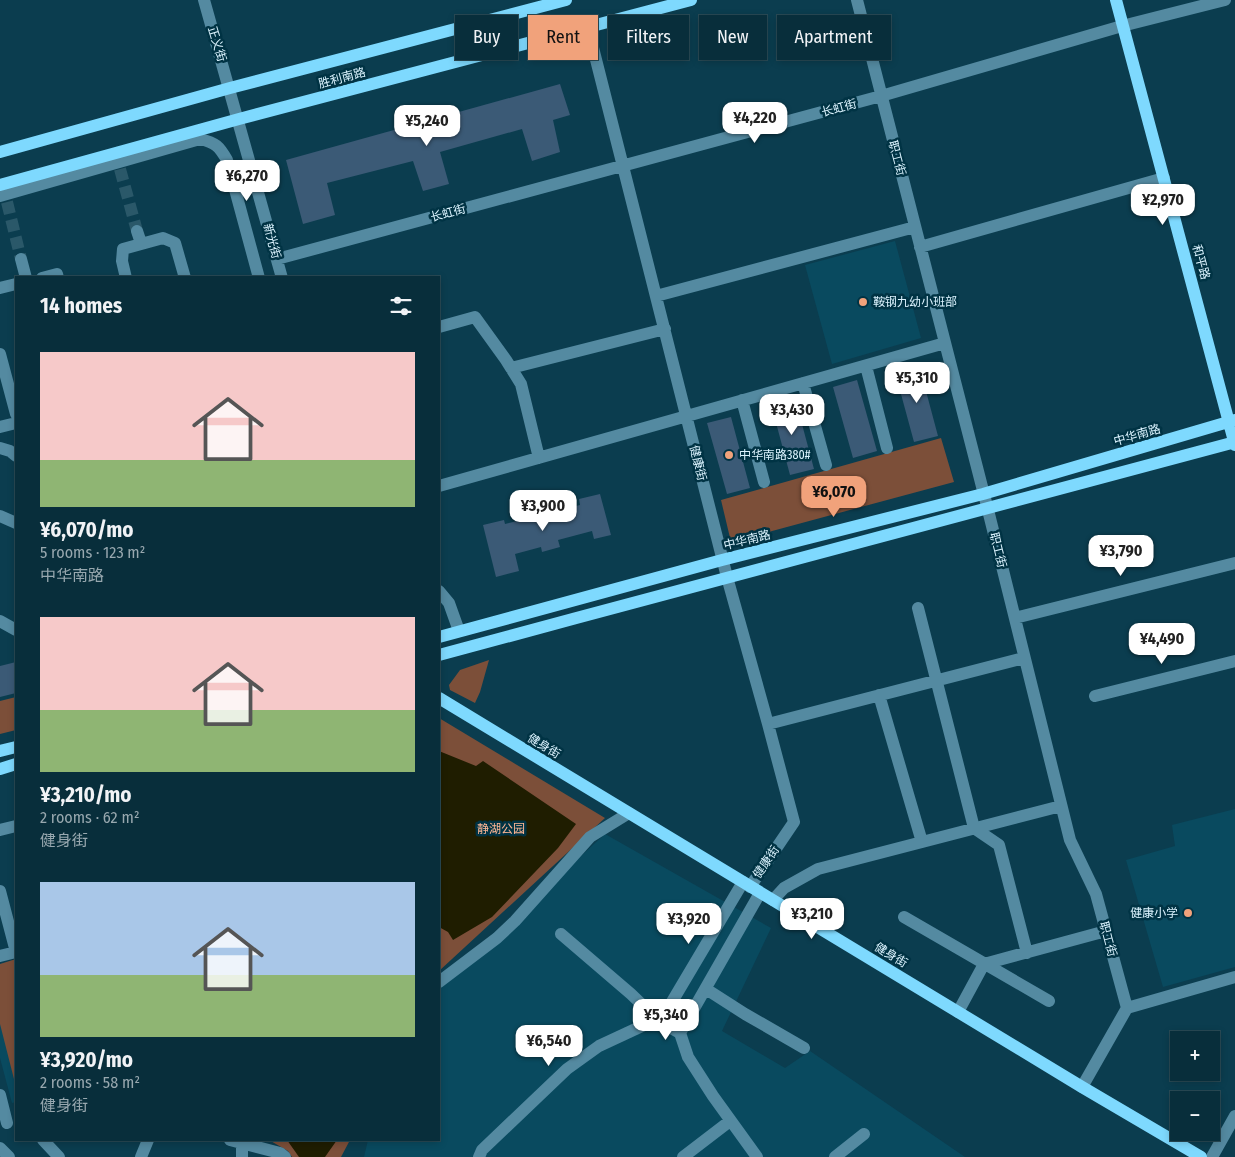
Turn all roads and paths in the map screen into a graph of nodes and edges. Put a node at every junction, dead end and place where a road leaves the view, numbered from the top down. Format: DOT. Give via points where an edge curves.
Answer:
graph roads {
  1 [pos="204,0"];
  2 [pos="566,0"];
  3 [pos="691,0"];
  4 [pos="857,0"];
  5 [pos="1116,0"];
  6 [pos="1225,0"];
  7 [pos="598,25"];
  8 [pos="1122,26"];
  9 [pos="528,44"];
  10 [pos="596,60"];
  11 [pos="230,88"];
  12 [pos="881,96"];
  13 [pos="239,119"];
  14 [pos="0,152"];
  15 [pos="118,161"];
  16 [pos="623,165"];
  17 [pos="1164,178"];
  18 [pos="3,193"];
  19 [pos="915,227"];
  20 [pos="920,247"];
  21 [pos="21,259"];
  22 [pos="277,259"];
  23 [pos="25,276"];
  24 [pos="126,276"];
  25 [pos="184,276"];
  26 [pos="258,276"];
  27 [pos="281,276"];
  28 [pos="15,284"];
  29 [pos="0,288"];
  30 [pos="656,296"];
  31 [pos="440,327"];
  32 [pos="665,329"];
  33 [pos="945,343"];
  34 [pos="0,354"];
  35 [pos="866,366"];
  36 [pos="511,368"];
  37 [pos="804,383"];
  38 [pos="742,400"];
  39 [pos="15,410"];
  40 [pos="686,415"];
  41 [pos="1232,421"];
  42 [pos="15,423"];
  43 [pos="0,427"];
  44 [pos="1235,443"];
  45 [pos="0,448"];
  46 [pos="888,448"];
  47 [pos="15,455"];
  48 [pos="539,458"];
  49 [pos="826,465"];
  50 [pos="764,482"];
  51 [pos="440,486"];
  52 [pos="983,494"];
  53 [pos="988,510"];
  54 [pos="0,516"];
  55 [pos="15,523"];
  56 [pos="722,560"];
  57 [pos="1235,563"];
  58 [pos="726,577"];
  59 [pos="440,592"];
  60 [pos="918,608"];
  61 [pos="1015,618"];
  62 [pos="0,621"];
  63 [pos="15,629"];
  64 [pos="459,631"];
  65 [pos="440,636"];
  66 [pos="440,654"];
  67 [pos="1024,658"];
  68 [pos="1235,661"];
  69 [pos="936,681"];
  70 [pos="880,695"];
  71 [pos="1095,696"];
  72 [pos="440,699"];
  73 [pos="768,724"];
  74 [pos="15,747"];
  75 [pos="0,751"];
  76 [pos="15,764"];
  77 [pos="0,769"];
  78 [pos="1061,806"];
  79 [pos="629,813"];
  80 [pos="15,826"];
  81 [pos="974,828"];
  82 [pos="0,830"];
  83 [pos="922,842"];
  84 [pos="751,887"];
  85 [pos="0,891"];
  86 [pos="773,900"];
  87 [pos="904,917"];
  88 [pos="1106,931"];
  89 [pos="561,934"];
  90 [pos="15,948"];
  91 [pos="15,952"];
  92 [pos="1027,953"];
  93 [pos="0,956"];
  94 [pos="984,964"];
  95 [pos="1235,977"];
  96 [pos="440,981"];
  97 [pos="706,989"];
  98 [pos="1049,1001"];
  99 [pos="1127,1008"];
  100 [pos="958,1012"];
  101 [pos="658,1020"];
  102 [pos="680,1033"];
  103 [pos="804,1048"];
  104 [pos="1082,1087"];
  105 [pos="0,1095"];
  106 [pos="1235,1116"];
  107 [pos="730,1121"];
  108 [pos="8,1124"];
  109 [pos="864,1134"];
  110 [pos="44,1141"];
  111 [pos="148,1141"];
  112 [pos="236,1142"];
  113 [pos="0,1148"];
  114 [pos="478,1155"];
  115 [pos="9,1157"];
  116 [pos="59,1157"];
  117 [pos="141,1157"];
  118 [pos="242,1157"];
  119 [pos="285,1157"];
  120 [pos="683,1157"];
  121 [pos="757,1157"];
  122 [pos="835,1157"];
  123 [pos="1201,1157"];
  124 [pos="1212,1157"];
  1 -- 11 [label="street, 正义街"];
  2 -- 11 [label="main road, 胜利南路"];
  3 -- 7 [label="main road, 胜利南路"];
  4 -- 12 [label="street, 职工街"];
  5 -- 8 [label="main road, 和平路"];
  6 -- 8 [label="street, 长虹街"];
  8 -- 12 [label="street, 长虹街"];
  8 -- 17 [label="main road, 和平路"];
  9 -- 13 [label="main road, 胜利南路"];
  10 -- 16 [label="street, 健康街"];
  11 -- 13 [label="street, 新光街"];
  11 -- 14 [label="main road, 胜利南路"];
  12 -- 16 [label="street, 长虹街"];
  12 -- 19 [label="street, 职工街"];
  13 -- 15 [label="main road, 胜利南路"];
  13 -- 22 [label="street, 新光街"];
  15 -- 18 [label="main road, 胜利南路"];
  15 -- 26 [label="street" via="200,139 214,142 227,160"];
  16 -- 22 [label="street, 长虹街"];
  16 -- 30 [label="street, 健康街"];
  17 -- 20 [label="street"];
  17 -- 41 [label="main road, 和平路"];
  19 -- 20 [label="street, 职工街"];
  19 -- 30 [label="street"];
  20 -- 33 [label="street, 职工街"];
  21 -- 23 [label="street"];
  22 -- 27 [label="street, 新光街"];
  24 -- 25 [label="street" via="122,249 139,237 163,238 174,243"];
  28 -- 29 [label="street"];
  30 -- 32 [label="street, 健康街"];
  31 -- 36 [label="street" via="475,317"];
  32 -- 36 [label="street"];
  32 -- 40 [label="street, 健康街"];
  33 -- 35 [label="street"];
  33 -- 52 [label="street, 职工街"];
  34 -- 39 [label="street"];
  35 -- 37 [label="street"];
  35 -- 46 [label="street"];
  36 -- 48 [label="street" via="521,384"];
  37 -- 38 [label="street"];
  37 -- 49 [label="street"];
  38 -- 40 [label="street"];
  38 -- 50 [label="street"];
  40 -- 48 [label="street"];
  40 -- 56 [label="street, 健康街"];
  41 -- 44 [label="main road, 和平路"];
  41 -- 52 [label="main road, 中华南路"];
  42 -- 43 [label="street"];
  44 -- 53 [label="main road"];
  45 -- 47 [label="street"];
  48 -- 51 [label="street"];
  52 -- 53 [label="street, 职工街"];
  52 -- 56 [label="main road, 中华南路"];
  53 -- 58 [label="main road"];
  53 -- 61 [label="street, 职工街"];
  54 -- 55 [label="street"];
  56 -- 58 [label="street, 健康街"];
  56 -- 64 [label="main road, 中华南路"];
  57 -- 61 [label="street"];
  58 -- 66 [label="main road"];
  58 -- 73 [label="street, 健康街"];
  59 -- 64 [label="street" via="449,603"];
  60 -- 69 [label="street"];
  61 -- 67 [label="street, 职工街"];
  62 -- 63 [label="street"];
  64 -- 65 [label="main road, 中华南路"];
  67 -- 69 [label="street"];
  67 -- 78 [label="street, 职工街"];
  68 -- 71 [label="street"];
  69 -- 70 [label="street"];
  69 -- 81 [label="street"];
  70 -- 73 [label="street"];
  70 -- 83 [label="street"];
  72 -- 79 [label="main road, 健身街"];
  73 -- 84 [label="street, 健康街" via="794,822"];
  74 -- 75 [label="main road"];
  76 -- 77 [label="main road"];
  78 -- 81 [label="street"];
  78 -- 88 [label="street, 职工街" via="1070,840 1096,894"];
  79 -- 84 [label="main road, 健身街"];
  79 -- 96 [label="street" via="590,837 516,921"];
  80 -- 82 [label="street"];
  81 -- 83 [label="street"];
  81 -- 92 [label="street" via="999,845"];
  83 -- 86 [label="street" via="818,869 784,888"];
  84 -- 86 [label="main road, 健身街"];
  84 -- 97 [label="street"];
  84 -- 101 [label="street"];
  85 -- 90 [label="street"];
  86 -- 100 [label="main road, 健身街"];
  87 -- 94 [label="street"];
  88 -- 92 [label="street"];
  88 -- 99 [label="street, 职工街"];
  89 -- 101 [label="street"];
  91 -- 93 [label="street"];
  92 -- 94 [label="street"];
  94 -- 98 [label="street"];
  94 -- 100 [label="street"];
  95 -- 99 [label="street"];
  97 -- 102 [label="street"];
  97 -- 103 [label="street"];
  99 -- 104 [label="street"];
  100 -- 104 [label="main road, 健身街"];
  101 -- 102 [label="street"];
  101 -- 114 [label="street" via="599,1046 567,1069"];
  102 -- 107 [label="street" via="688,1057"];
  104 -- 123 [label="main road, 健身街"];
  105 -- 108 [label="street"];
  106 -- 124 [label="street"];
  107 -- 120 [label="street"];
  107 -- 121 [label="street"];
  109 -- 122 [label="street"];
  110 -- 116 [label="street"];
  111 -- 117 [label="street"];
  112 -- 118 [label="street"];
  112 -- 119 [label="street"];
  113 -- 115 [label="street"];
}
